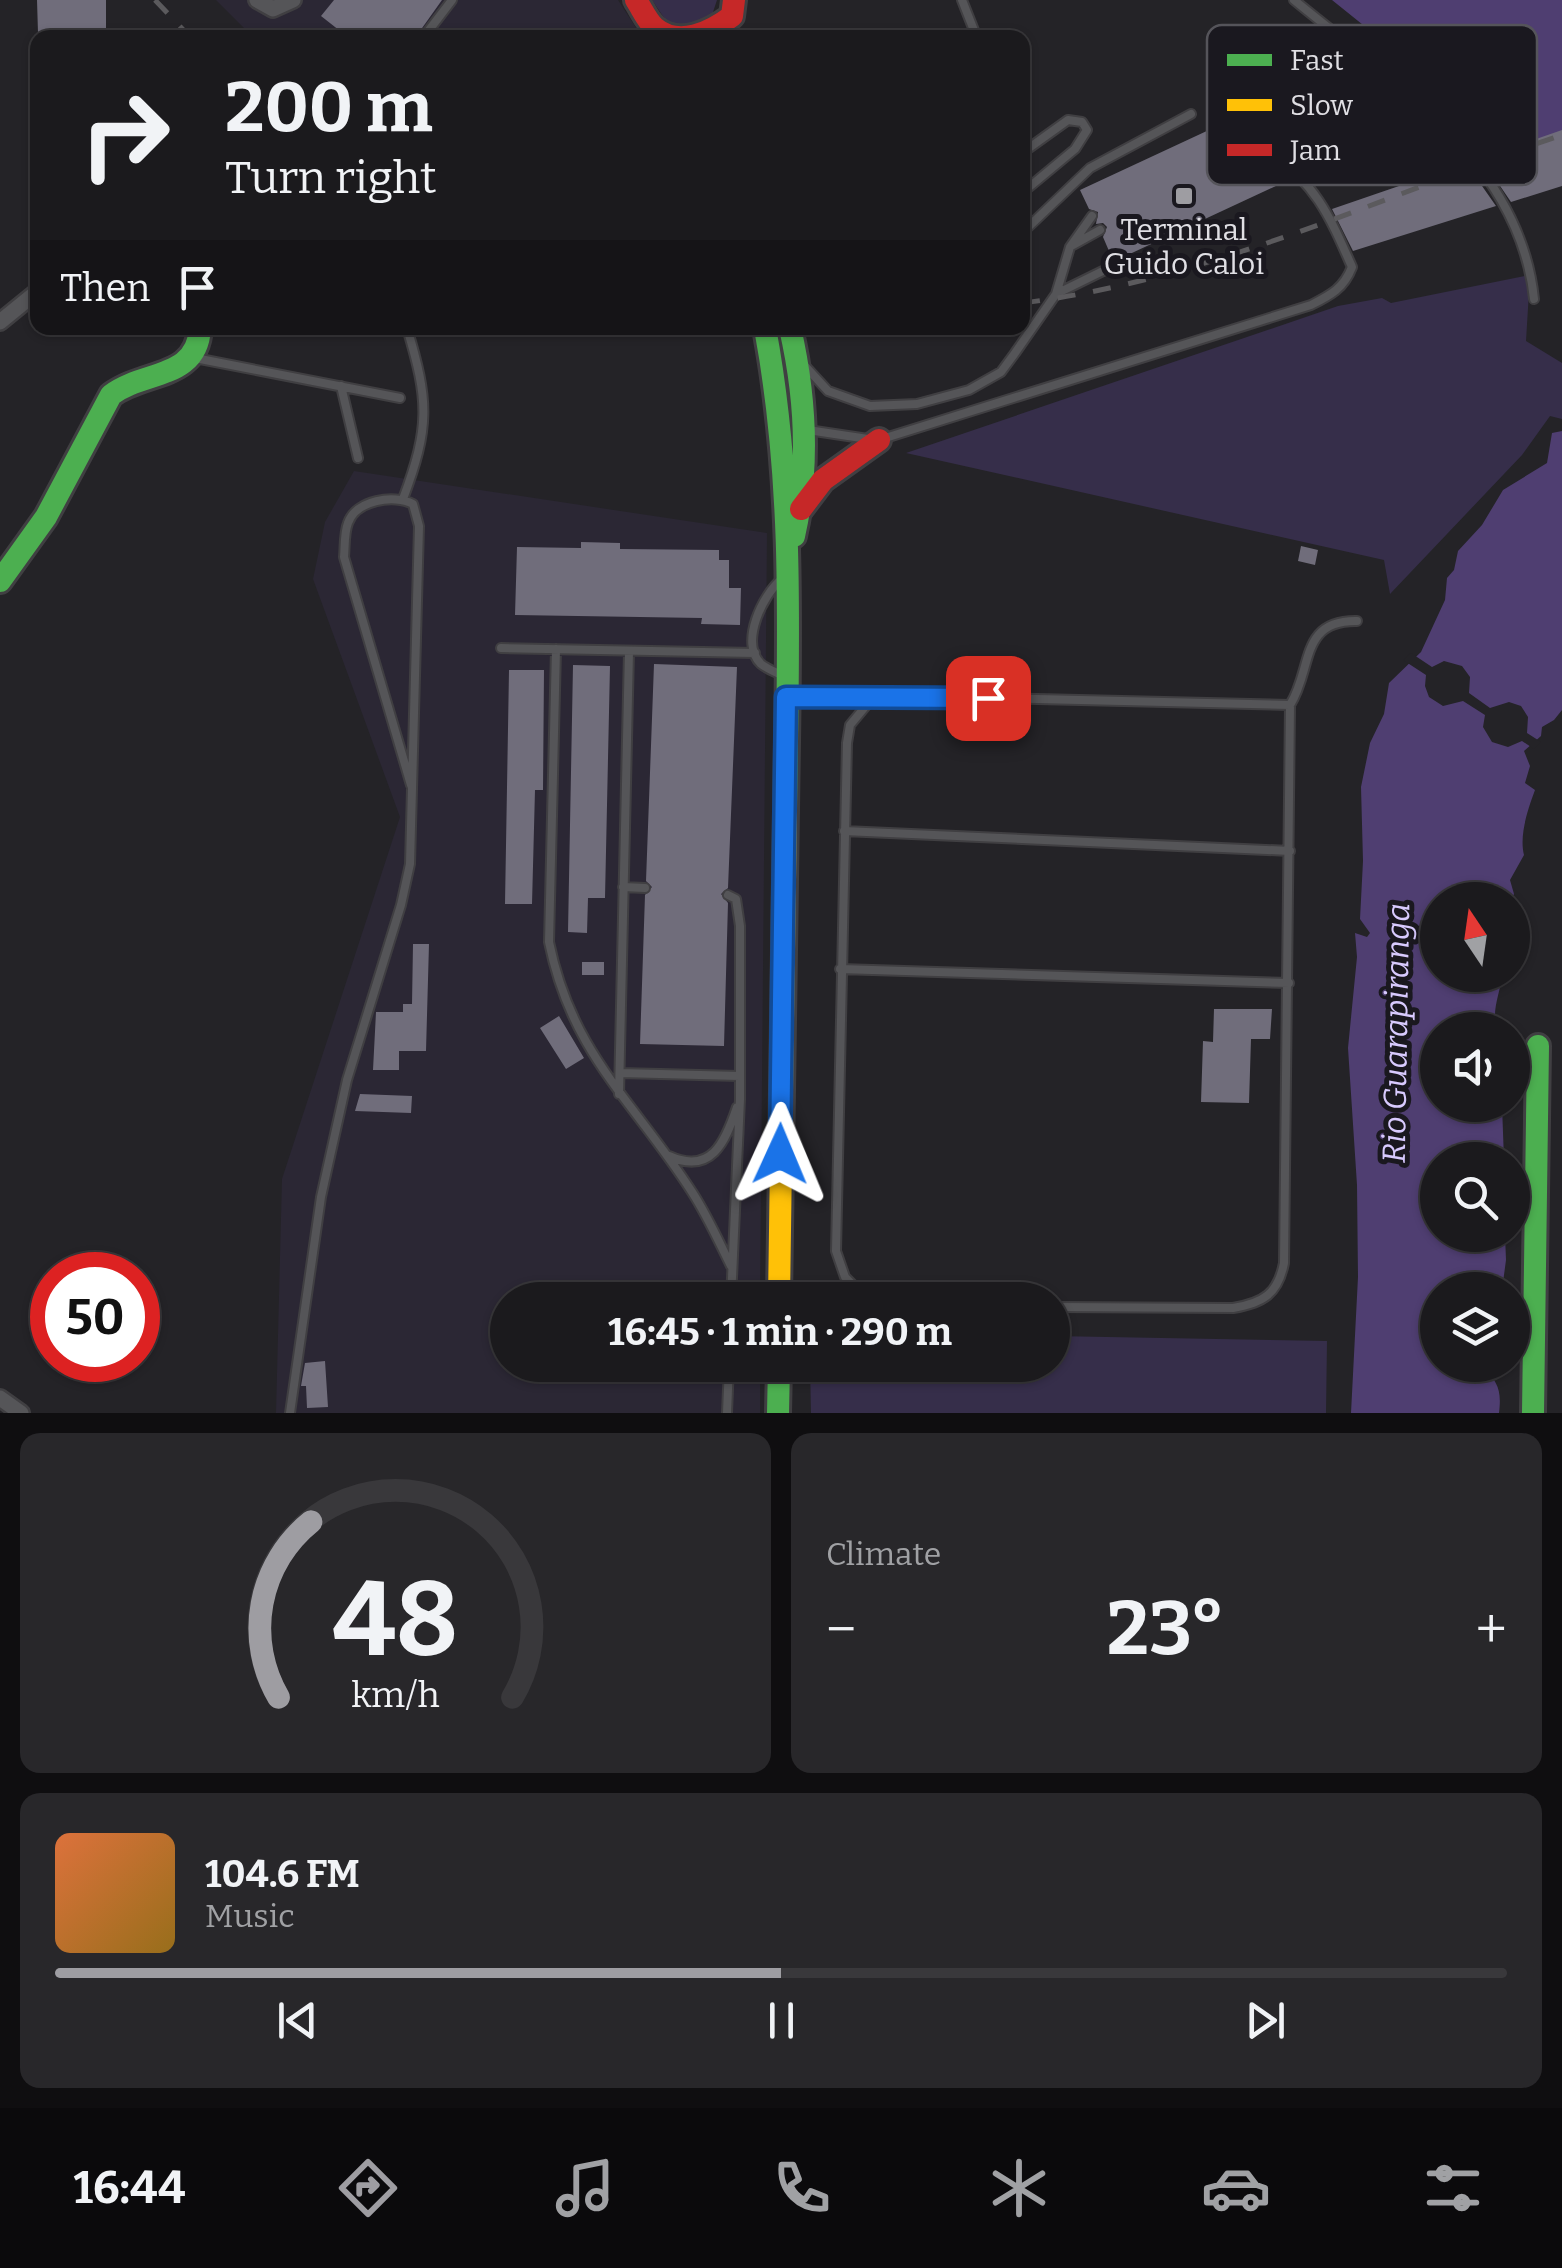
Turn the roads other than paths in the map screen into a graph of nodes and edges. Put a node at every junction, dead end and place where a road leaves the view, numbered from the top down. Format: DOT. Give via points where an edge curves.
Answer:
graph roads {
  1 [pos="257,0"];
  2 [pos="293,0"];
  3 [pos="452,0"];
  4 [pos="636,0"];
  5 [pos="962,0"];
  6 [pos="1294,0"];
  7 [pos="1324,25"];
  8 [pos="429,30"];
  9 [pos="656,30"];
  10 [pos="974,30"];
  11 [pos="1190,114"];
  12 [pos="1030,147"];
  13 [pos="1308,185"];
  14 [pos="1491,185"];
  15 [pos="1030,187"];
  16 [pos="1092,216"];
  17 [pos="1030,225"];
  18 [pos="1100,230"];
  19 [pos="1070,246"];
  20 [pos="1115,265"];
  21 [pos="1056,294"];
  22 [pos="30,298"];
  23 [pos="1534,299"];
  24 [pos="0,322"];
  25 [pos="1030,331"];
  26 [pos="200,335"];
  27 [pos="410,335"];
  28 [pos="766,335"];
  29 [pos="792,335"];
  30 [pos="1027,335"];
  31 [pos="191,357"];
  32 [pos="798,360"];
  33 [pos="341,386"];
  34 [pos="400,398"];
  35 [pos="779,404"];
  36 [pos="805,429"];
  37 [pos="878,440"];
  38 [pos="358,458"];
  39 [pos="403,498"];
  40 [pos="801,509"];
  41 [pos="789,563"];
  42 [pos="0,581"];
  43 [pos="1357,620"];
  44 [pos="502,648"];
  45 [pos="556,649"];
  46 [pos="629,652"];
  47 [pos="754,653"];
  48 [pos="786,687"];
  49 [pos="874,695"];
  50 [pos="1290,705"];
  51 [pos="411,785"];
  52 [pos="844,831"];
  53 [pos="1290,851"];
  54 [pos="623,887"];
  55 [pos="645,888"];
  56 [pos="728,895"];
  57 [pos="840,969"];
  58 [pos="1290,983"];
  59 [pos="1538,1046"];
  60 [pos="620,1073"];
  61 [pos="740,1076"];
  62 [pos="620,1094"];
  63 [pos="740,1099"];
  64 [pos="665,1154"];
  65 [pos="732,1266"];
  66 [pos="731,1282"];
  67 [pos="780,1282"];
  68 [pos="851,1282"];
  69 [pos="1070,1307"];
  70 [pos="729,1382"];
  71 [pos="779,1382"];
  72 [pos="0,1398"];
  73 [pos="21,1413"];
  74 [pos="290,1413"];
  75 [pos="728,1413"];
  76 [pos="778,1413"];
  77 [pos="1533,1413"];
  1 -- 2 [label="street" via="273,8"];
  3 -- 8 [label="lane"];
  4 -- 9 [label="main road"];
  5 -- 10 [label="lane"];
  6 -- 7 [label="lane"];
  11 -- 17 [label="lane" via="1090,168"];
  12 -- 15 [label="lane" via="1068,120 1087,130"];
  13 -- 37 [label="lane" via="1324,204 1352,268 1332,294"];
  14 -- 23 [label="lane" via="1524,244"];
  16 -- 19 [label="lane"];
  18 -- 19 [label="lane"];
  19 -- 21 [label="lane"];
  20 -- 21 [label="lane"];
  21 -- 25 [label="lane"];
  22 -- 24 [label="street"];
  26 -- 31 [label="main road"];
  27 -- 39 [label="lane" via="424,419 422,448"];
  28 -- 35 [label="main road"];
  29 -- 32 [label="main road"];
  30 -- 32 [label="lane" via="1001,372 969,390 917,404 870,406 843,399"];
  31 -- 33 [label="lane"];
  31 -- 42 [label="main road" via="161,376 120,385 111,395 46,517"];
  32 -- 36 [label="main road"];
  33 -- 34 [label="lane"];
  33 -- 38 [label="lane"];
  35 -- 36 [label="main road"];
  35 -- 41 [label="main road"];
  36 -- 37 [label="lane"];
  36 -- 40 [label="main road"];
  37 -- 40 [label="main road" via="823,480"];
  39 -- 51 [label="lane" via="413,504 419,526"];
  39 -- 51 [label="lane" via="360,508 348,522 344,557"];
  40 -- 41 [label="main road"];
  41 -- 47 [label="lane" via="759,606"];
  41 -- 48 [label="main road"];
  43 -- 50 [label="lane" via="1334,622 1319,632"];
  44 -- 45 [label="lane"];
  45 -- 46 [label="lane"];
  45 -- 62 [label="lane" via="550,942 574,1025"];
  46 -- 47 [label="lane"];
  46 -- 54 [label="lane"];
  47 -- 48 [label="lane"];
  48 -- 49 [label="lane"];
  48 -- 67 [label="main road"];
  49 -- 50 [label="lane"];
  49 -- 52 [label="lane" via="850,725"];
  50 -- 53 [label="lane"];
  51 -- 74 [label="lane" via="410,864 347,1080 321,1197"];
  52 -- 53 [label="lane"];
  52 -- 57 [label="lane"];
  53 -- 58 [label="lane"];
  54 -- 55 [label="lane"];
  54 -- 60 [label="lane"];
  56 -- 61 [label="lane" via="740,909"];
  57 -- 58 [label="lane"];
  57 -- 68 [label="lane" via="836,1251"];
  58 -- 69 [label="lane" via="1281,1282 1255,1304 1233,1308"];
  59 -- 77 [label="main road"];
  60 -- 61 [label="lane"];
  60 -- 62 [label="lane"];
  61 -- 63 [label="lane"];
  62 -- 64 [label="lane"];
  63 -- 64 [label="lane" via="729,1132 703,1160 686,1163"];
  63 -- 65 [label="lane"];
  64 -- 65 [label="lane"];
  65 -- 66 [label="lane"];
  70 -- 75 [label="lane"];
  71 -- 76 [label="main road"];
  72 -- 73 [label="street"];
}
